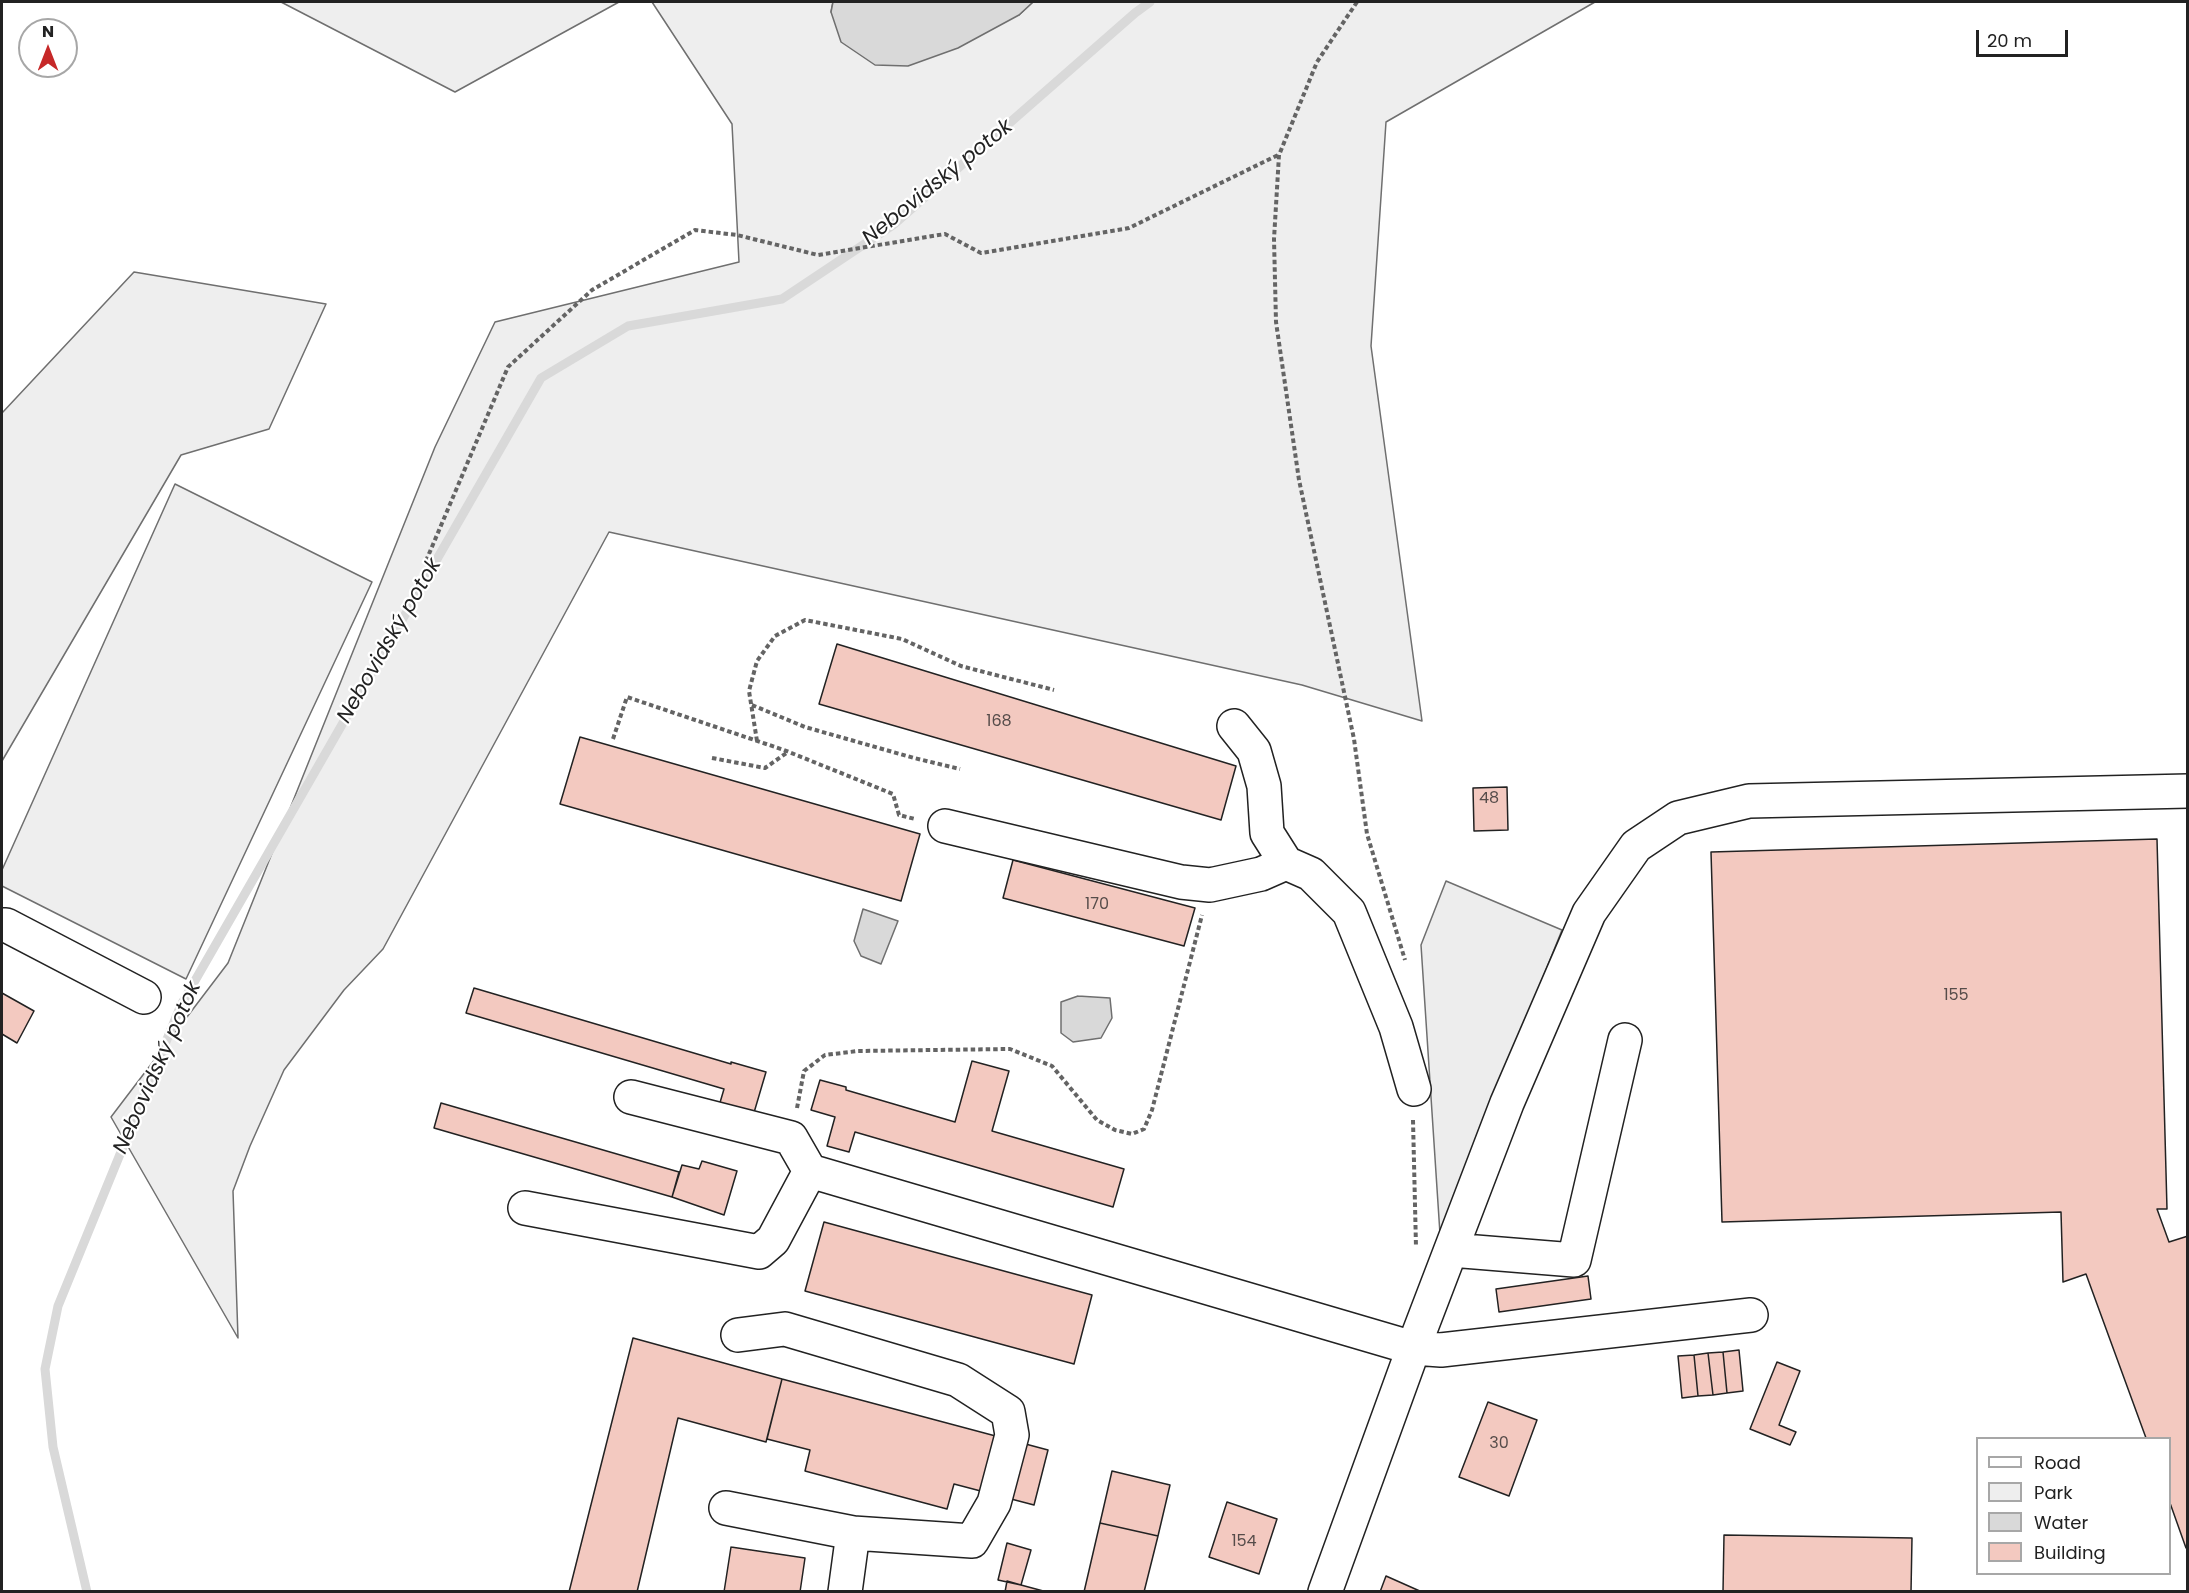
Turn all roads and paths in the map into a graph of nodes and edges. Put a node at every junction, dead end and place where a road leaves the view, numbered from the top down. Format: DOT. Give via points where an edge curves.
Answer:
graph roads {
  1 [pos="1358,2"];
  2 [pos="1279,155"];
  3 [pos="426,561"];
  4 [pos="1054,690"];
  5 [pos="751,705"];
  6 [pos="1234,726"];
  7 [pos="613,739"];
  8 [pos="1354,739"];
  9 [pos="757,741"];
  10 [pos="788,752"];
  11 [pos="712,758"];
  12 [pos="960,769"];
  13 [pos="2187,791"];
  14 [pos="945,826"];
  15 [pos="1286,863"];
  16 [pos="1210,885"];
  17 [pos="2,925"];
  18 [pos="144,997"];
  19 [pos="1625,1040"];
  20 [pos="1414,1089"];
  21 [pos="631,1097"];
  22 [pos="791,1138"];
  23 [pos="810,1171"];
  24 [pos="525,1208"];
  25 [pos="1450,1250"];
  26 [pos="1751,1315"];
  27 [pos="738,1335"];
  28 [pos="1413,1348"];
  29 [pos="726,1508"];
  30 [pos="853,1533"];
  31 [pos="845,1592"];
  32 [pos="1325,1592"];
  1 -- 2 [label="path" via="1317,62"];
  2 -- 3 [label="path" via="1129,228 981,254 945,234 821,255 737,234 694,230 592,290 508,367"];
  2 -- 8 [label="path" via="1274,239 1276,322 1299,480"];
  4 -- 5 [label="path" via="961,666 902,639 806,620 775,636 757,661 749,691"];
  5 -- 9 [label="path"];
  5 -- 12 [label="path" via="805,727"];
  6 -- 15 [label="street" via="1254,751 1264,786 1267,833"];
  7 -- 9 [label="path" via="627,698"];
  9 -- 10 [label="path"];
  10 -- 11 [label="path" via="765,768"];
  10 -- 14 [label="path" via="893,794 898,815"];
  13 -- 25 [label="street" via="1749,801 1678,818 1636,846 1588,913 1507,1102"];
  14 -- 16 [label="street" via="1182,882"];
  15 -- 16 [label="street" via="1261,874"];
  15 -- 20 [label="street" via="1311,874 1349,912 1396,1027"];
  16 -- 22 [label="path" via="1144,1129 1132,1134 1097,1120 1052,1066 1010,1049 858,1051 825,1055 804,1071"];
  17 -- 18 [label="street"];
  19 -- 25 [label="street" via="1574,1260"];
  21 -- 22 [label="street"];
  22 -- 23 [label="street"];
  23 -- 24 [label="street" via="773,1240 759,1252"];
  23 -- 28 [label="street"];
  25 -- 28 [label="street"];
  26 -- 28 [label="street" via="1441,1350"];
  27 -- 30 [label="street" via="785,1329 958,1380 1008,1412 1012,1435 994,1503 972,1541"];
  28 -- 32 [label="street"];
  29 -- 30 [label="street"];
  30 -- 31 [label="street"];
}
